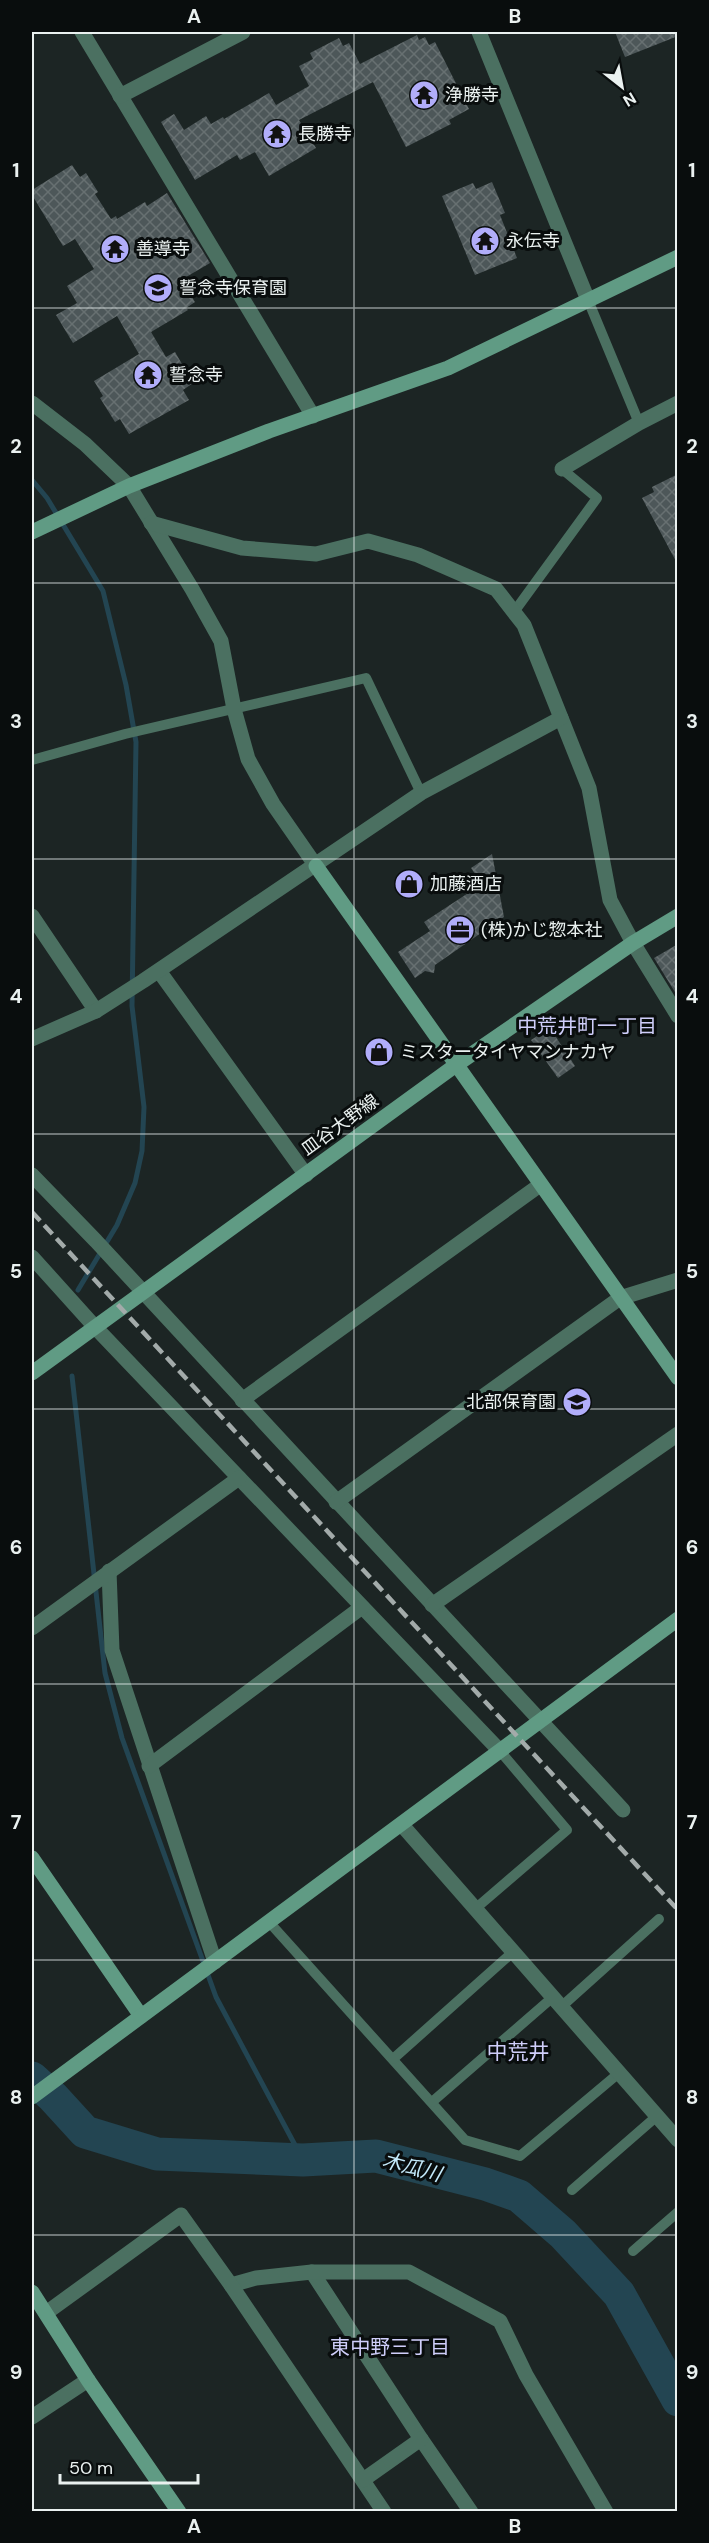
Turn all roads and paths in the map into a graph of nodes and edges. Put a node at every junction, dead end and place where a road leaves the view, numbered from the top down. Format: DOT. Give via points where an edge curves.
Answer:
graph roads {
  1 [pos="82,32"];
  2 [pos="243,32"];
  3 [pos="478,32"];
  4 [pos="120,96"];
  5 [pos="678,257"];
  6 [pos="588,300"];
  7 [pos="32,403"];
  8 [pos="678,403"];
  9 [pos="314,416"];
  10 [pos="639,423"];
  11 [pos="562,469"];
  12 [pos="129,486"];
  13 [pos="151,523"];
  14 [pos="32,532"];
  15 [pos="514,612"];
  16 [pos="234,709"];
  17 [pos="561,718"];
  18 [pos="32,760"];
  19 [pos="421,793"];
  20 [pos="316,866"];
  21 [pos="32,916"];
  22 [pos="678,916"];
  23 [pos="633,943"];
  24 [pos="159,970"];
  25 [pos="96,1011"];
  26 [pos="678,1016"];
  27 [pos="32,1039"];
  28 [pos="456,1065"];
  29 [pos="32,1175"];
  30 [pos="306,1175"];
  31 [pos="540,1185"];
  32 [pos="32,1257"];
  33 [pos="678,1280"];
  34 [pos="143,1293"];
  35 [pos="620,1298"];
  36 [pos="95,1328"];
  37 [pos="32,1373"];
  38 [pos="678,1378"];
  39 [pos="242,1400"];
  40 [pos="678,1434"];
  41 [pos="239,1478"];
  42 [pos="336,1502"];
  43 [pos="110,1571"];
  44 [pos="432,1605"];
  45 [pos="362,1607"];
  46 [pos="678,1619"];
  47 [pos="32,1628"];
  48 [pos="539,1722"];
  49 [pos="500,1751"];
  50 [pos="149,1766"];
  51 [pos="623,1810"];
  52 [pos="402,1825"];
  53 [pos="32,1858"];
  54 [pos="475,1909"];
  55 [pos="659,1918"];
  56 [pos="270,1922"];
  57 [pos="513,1952"];
  58 [pos="215,1962"];
  59 [pos="557,2002"];
  60 [pos="141,2016"];
  61 [pos="393,2059"];
  62 [pos="619,2073"];
  63 [pos="32,2097"];
  64 [pos="432,2102"];
  65 [pos="657,2116"];
  66 [pos="678,2140"];
  67 [pos="572,2190"];
  68 [pos="678,2212"];
  69 [pos="633,2251"];
  70 [pos="312,2272"];
  71 [pos="231,2285"];
  72 [pos="32,2292"];
  73 [pos="46,2313"];
  74 [pos="88,2380"];
  75 [pos="32,2417"];
  76 [pos="421,2439"];
  77 [pos="363,2480"];
  78 [pos="178,2511"];
  79 [pos="384,2511"];
  80 [pos="471,2511"];
  81 [pos="606,2511"];
  1 -- 4 [label="street"];
  2 -- 4 [label="street"];
  3 -- 6 [label="street"];
  4 -- 9 [label="street"];
  5 -- 6 [label="street"];
  6 -- 9 [label="street" via="448,368"];
  6 -- 10 [label="lane"];
  7 -- 12 [label="street" via="85,444"];
  8 -- 10 [label="street"];
  9 -- 12 [label="street"];
  10 -- 11 [label="street"];
  11 -- 15 [label="lane" via="597,498"];
  12 -- 13 [label="street"];
  12 -- 14 [label="street"];
  13 -- 15 [label="street" via="242,548 315,554 368,541 418,555 496,589"];
  13 -- 16 [label="street" via="221,642"];
  15 -- 17 [label="street" via="524,625"];
  16 -- 18 [label="lane"];
  16 -- 19 [label="lane" via="366,678"];
  16 -- 20 [label="street" via="248,759 273,804"];
  17 -- 19 [label="street"];
  17 -- 23 [label="street" via="589,788 610,900"];
  19 -- 20 [label="street"];
  20 -- 24 [label="street"];
  20 -- 28 [label="street"];
  21 -- 25 [label="street"];
  22 -- 23 [label="street, 皿谷大野線"];
  23 -- 26 [label="street"];
  23 -- 28 [label="street, 皿谷大野線"];
  24 -- 25 [label="street"];
  24 -- 30 [label="street"];
  25 -- 27 [label="street"];
  28 -- 30 [label="street, 皿谷大野線"];
  28 -- 31 [label="street"];
  29 -- 34 [label="street"];
  30 -- 34 [label="street, 皿谷大野線"];
  31 -- 35 [label="street"];
  31 -- 39 [label="street"];
  32 -- 36 [label="street"];
  33 -- 35 [label="street"];
  34 -- 36 [label="street, 皿谷大野線"];
  34 -- 39 [label="street"];
  35 -- 38 [label="street"];
  35 -- 42 [label="street"];
  36 -- 37 [label="street, 皿谷大野線"];
  36 -- 41 [label="street"];
  39 -- 42 [label="street"];
  40 -- 44 [label="street"];
  41 -- 43 [label="street"];
  41 -- 45 [label="street"];
  42 -- 44 [label="street"];
  43 -- 47 [label="street"];
  43 -- 50 [label="street" via="112,1650"];
  44 -- 48 [label="street"];
  45 -- 49 [label="street"];
  45 -- 50 [label="street"];
  46 -- 48 [label="street"];
  48 -- 49 [label="street"];
  48 -- 51 [label="street"];
  49 -- 52 [label="street"];
  49 -- 54 [label="lane" via="567,1830"];
  50 -- 58 [label="street"];
  52 -- 54 [label="street"];
  52 -- 56 [label="street"];
  53 -- 60 [label="street"];
  54 -- 57 [label="street"];
  55 -- 59 [label="lane"];
  56 -- 58 [label="street"];
  56 -- 61 [label="lane"];
  57 -- 59 [label="street"];
  57 -- 61 [label="lane"];
  58 -- 60 [label="street"];
  59 -- 62 [label="street"];
  59 -- 64 [label="lane"];
  60 -- 63 [label="street"];
  61 -- 64 [label="lane"];
  62 -- 64 [label="lane" via="520,2156 465,2140"];
  62 -- 65 [label="street"];
  65 -- 66 [label="street"];
  65 -- 67 [label="lane"];
  68 -- 69 [label="lane"];
  70 -- 71 [label="street"];
  70 -- 76 [label="street"];
  70 -- 81 [label="street" via="409,2272 500,2321 526,2375"];
  71 -- 73 [label="street" via="181,2215"];
  71 -- 77 [label="street"];
  72 -- 73 [label="street"];
  73 -- 74 [label="street"];
  74 -- 75 [label="street"];
  74 -- 78 [label="street"];
  76 -- 77 [label="street"];
  76 -- 80 [label="street"];
  77 -- 79 [label="street"];
}
